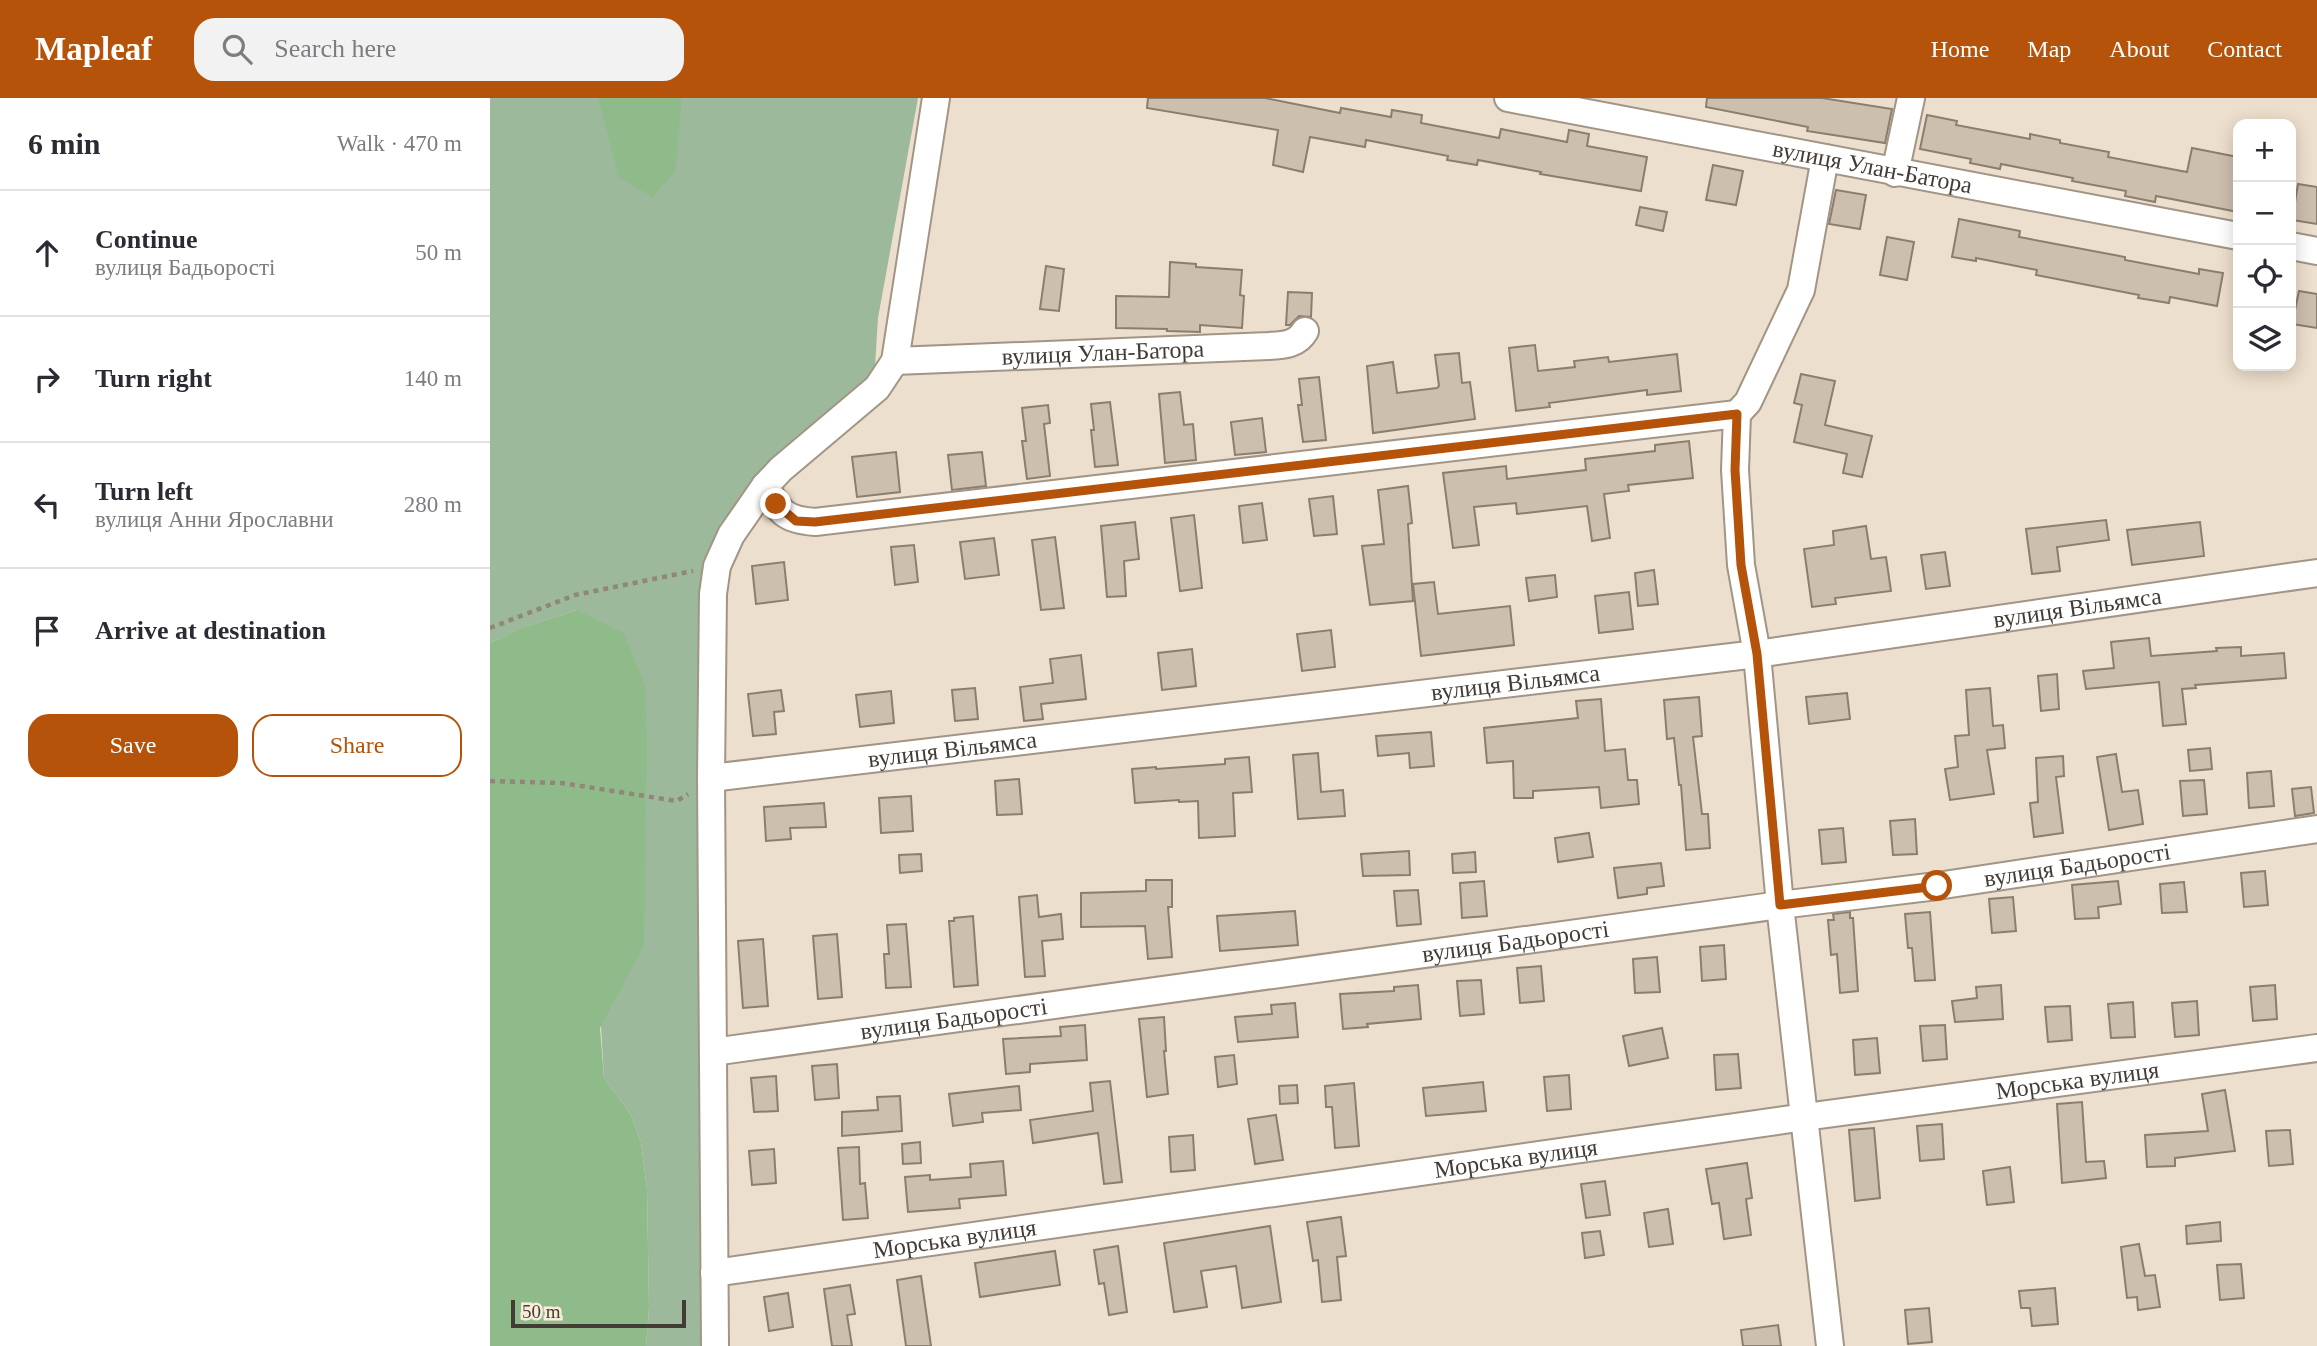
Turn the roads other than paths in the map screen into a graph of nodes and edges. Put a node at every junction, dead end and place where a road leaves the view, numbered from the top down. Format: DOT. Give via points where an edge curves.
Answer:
graph roads {
  1 [pos="936,98"];
  2 [pos="1508,98"];
  3 [pos="1911,98"];
  4 [pos="1825,158"];
  5 [pos="1895,173"];
  6 [pos="2233,235"];
  7 [pos="2296,247"];
  8 [pos="2317,251"];
  9 [pos="1305,331"];
  10 [pos="895,361"];
  11 [pos="1737,414"];
  12 [pos="765,486"];
  13 [pos="2317,573"];
  14 [pos="1757,654"];
  15 [pos="711,778"];
  16 [pos="2317,829"];
  17 [pos="1780,905"];
  18 [pos="2317,1048"];
  19 [pos="713,1052"];
  20 [pos="1805,1117"];
  21 [pos="714,1273"];
  22 [pos="715,1346"];
  23 [pos="1830,1346"];
  1 -- 10 [label="street"];
  2 -- 4 [label="street, вулиця Улан-Батора"];
  3 -- 5 [label="street"];
  4 -- 5 [label="street, вулиця Улан-Батора"];
  4 -- 11 [label="street" via="1801,290 1748,402"];
  5 -- 6 [label="street, вулиця Улан-Батора"];
  7 -- 8 [label="street"];
  9 -- 10 [label="street, вулиця Улан-Батора" via="1294,342 1269,346"];
  10 -- 12 [label="street" via="877,388"];
  11 -- 12 [label="street" via="815,522 796,521 784,513"];
  11 -- 14 [label="street" via="1741,565"];
  12 -- 15 [label="street" via="731,535 717,566"];
  13 -- 14 [label="street, вулиця Вільямса"];
  14 -- 15 [label="street, вулиця Вільямса"];
  14 -- 17 [label="street"];
  15 -- 19 [label="street"];
  16 -- 17 [label="street, вулиця Бадьорості"];
  17 -- 19 [label="street, вулиця Бадьорості"];
  17 -- 20 [label="street"];
  18 -- 20 [label="street, Морська вулиця"];
  19 -- 21 [label="street"];
  20 -- 21 [label="street, Морська вулиця"];
  20 -- 23 [label="street"];
  21 -- 22 [label="street"];
}
